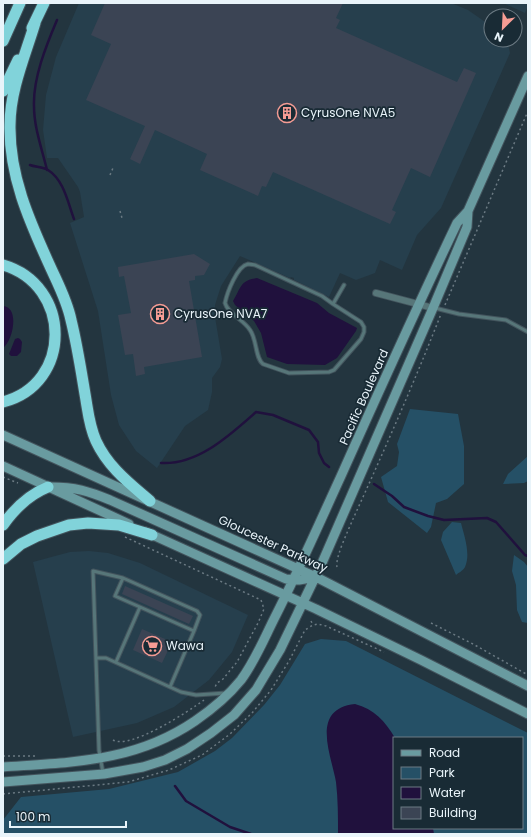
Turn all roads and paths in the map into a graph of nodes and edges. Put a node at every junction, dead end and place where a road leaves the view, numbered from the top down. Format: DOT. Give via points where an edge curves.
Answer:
graph roads {
  1 [pos="20,3"];
  2 [pos="44,3"];
  3 [pos="35,23"];
  4 [pos="3,41"];
  5 [pos="528,76"];
  6 [pos="3,91"];
  7 [pos="528,111"];
  8 [pos="114,168"];
  9 [pos="110,175"];
  10 [pos="120,210"];
  11 [pos="468,211"];
  12 [pos="122,218"];
  13 [pos="3,265"];
  14 [pos="344,285"];
  15 [pos="376,293"];
  16 [pos="333,304"];
  17 [pos="419,304"];
  18 [pos="433,308"];
  19 [pos="443,310"];
  20 [pos="528,332"];
  21 [pos="3,402"];
  22 [pos="3,435"];
  23 [pos="3,466"];
  24 [pos="48,487"];
  25 [pos="150,501"];
  26 [pos="3,525"];
  27 [pos="152,535"];
  28 [pos="124,537"];
  29 [pos="3,560"];
  30 [pos="337,567"];
  31 [pos="298,569"];
  32 [pos="316,577"];
  33 [pos="123,578"];
  34 [pos="293,580"];
  35 [pos="286,596"];
  36 [pos="263,604"];
  37 [pos="266,604"];
  38 [pos="303,604"];
  39 [pos="140,607"];
  40 [pos="311,621"];
  41 [pos="431,623"];
  42 [pos="194,631"];
  43 [pos="390,655"];
  44 [pos="96,658"];
  45 [pos="116,662"];
  46 [pos="528,675"];
  47 [pos="528,686"];
  48 [pos="170,687"];
  49 [pos="215,687"];
  50 [pos="228,693"];
  51 [pos="207,697"];
  52 [pos="528,714"];
  53 [pos="114,742"];
  54 [pos="100,759"];
  55 [pos="3,767"];
  56 [pos="104,774"];
  57 [pos="3,782"];
  1 -- 4 [label="highway"];
  2 -- 3 [label="highway"];
  3 -- 6 [label="highway"];
  3 -- 25 [label="highway" via="11,106 10,126 15,174 29,219 68,308 90,426 97,443 121,477"];
  5 -- 11 [label="main road, Pacific Boulevard"];
  7 -- 19 [label="path"];
  8 -- 9 [label="path"];
  10 -- 12 [label="path"];
  11 -- 17 [label="main road, Pacific Boulevard" via="457,223"];
  11 -- 18 [label="main road, Pacific Boulevard" via="467,227"];
  13 -- 21 [label="highway" via="25,275 37,285 53,313 55,326 53,352 41,377 20,395"];
  14 -- 16 [label="lane"];
  15 -- 17 [label="street"];
  16 -- 16 [label="lane" via="322,296 248,264 240,270 231,285 225,303 228,310 250,330 260,362 289,373 334,370 361,339 364,332 361,322"];
  17 -- 18 [label="street"];
  17 -- 31 [label="main road, Pacific Boulevard"];
  18 -- 19 [label="lane"];
  18 -- 32 [label="main road, Pacific Boulevard"];
  19 -- 20 [label="lane" via="506,320"];
  19 -- 30 [label="path" via="337,557"];
  22 -- 25 [label="main road, Gloucester Parkway"];
  23 -- 24 [label="main road"];
  24 -- 26 [label="highway" via="37,491 22,502"];
  24 -- 27 [label="main road"];
  24 -- 34 [label="main road" via="86,490"];
  25 -- 31 [label="main road, Gloucester Parkway"];
  27 -- 29 [label="highway" via="119,525 88,523 69,526 37,536"];
  27 -- 35 [label="main road"];
  28 -- 36 [label="path" via="257,597"];
  31 -- 32 [label="main road, Gloucester Parkway"];
  31 -- 34 [label="main road, Pacific Boulevard"];
  32 -- 34 [label="main road"];
  32 -- 38 [label="main road, Pacific Boulevard"];
  32 -- 47 [label="main road, Gloucester Parkway"];
  33 -- 39 [label="lane" via="115,596"];
  33 -- 42 [label="lane" via="197,611 200,619"];
  33 -- 44 [label="lane" via="93,571"];
  34 -- 35 [label="main road, Pacific Boulevard"];
  35 -- 38 [label="main road"];
  35 -- 50 [label="main road, Pacific Boulevard" via="254,659"];
  36 -- 37 [label="path"];
  36 -- 49 [label="path" via="263,613 244,650"];
  38 -- 52 [label="main road"];
  38 -- 56 [label="main road, Pacific Boulevard" via="260,683 234,715 199,741 165,760"];
  39 -- 42 [label="lane"];
  39 -- 45 [label="lane"];
  40 -- 43 [label="path" via="312,625 326,626"];
  41 -- 46 [label="path"];
  42 -- 48 [label="lane"];
  44 -- 45 [label="lane"];
  44 -- 54 [label="lane"];
  45 -- 48 [label="lane"];
  48 -- 50 [label="lane" via="196,695"];
  50 -- 54 [label="main road, Pacific Boulevard" via="195,721 170,736 137,750"];
  51 -- 53 [label="path" via="180,717 151,732 127,741"];
  54 -- 55 [label="main road, Pacific Boulevard"];
  54 -- 56 [label="lane"];
  56 -- 57 [label="main road, Pacific Boulevard"];
}
